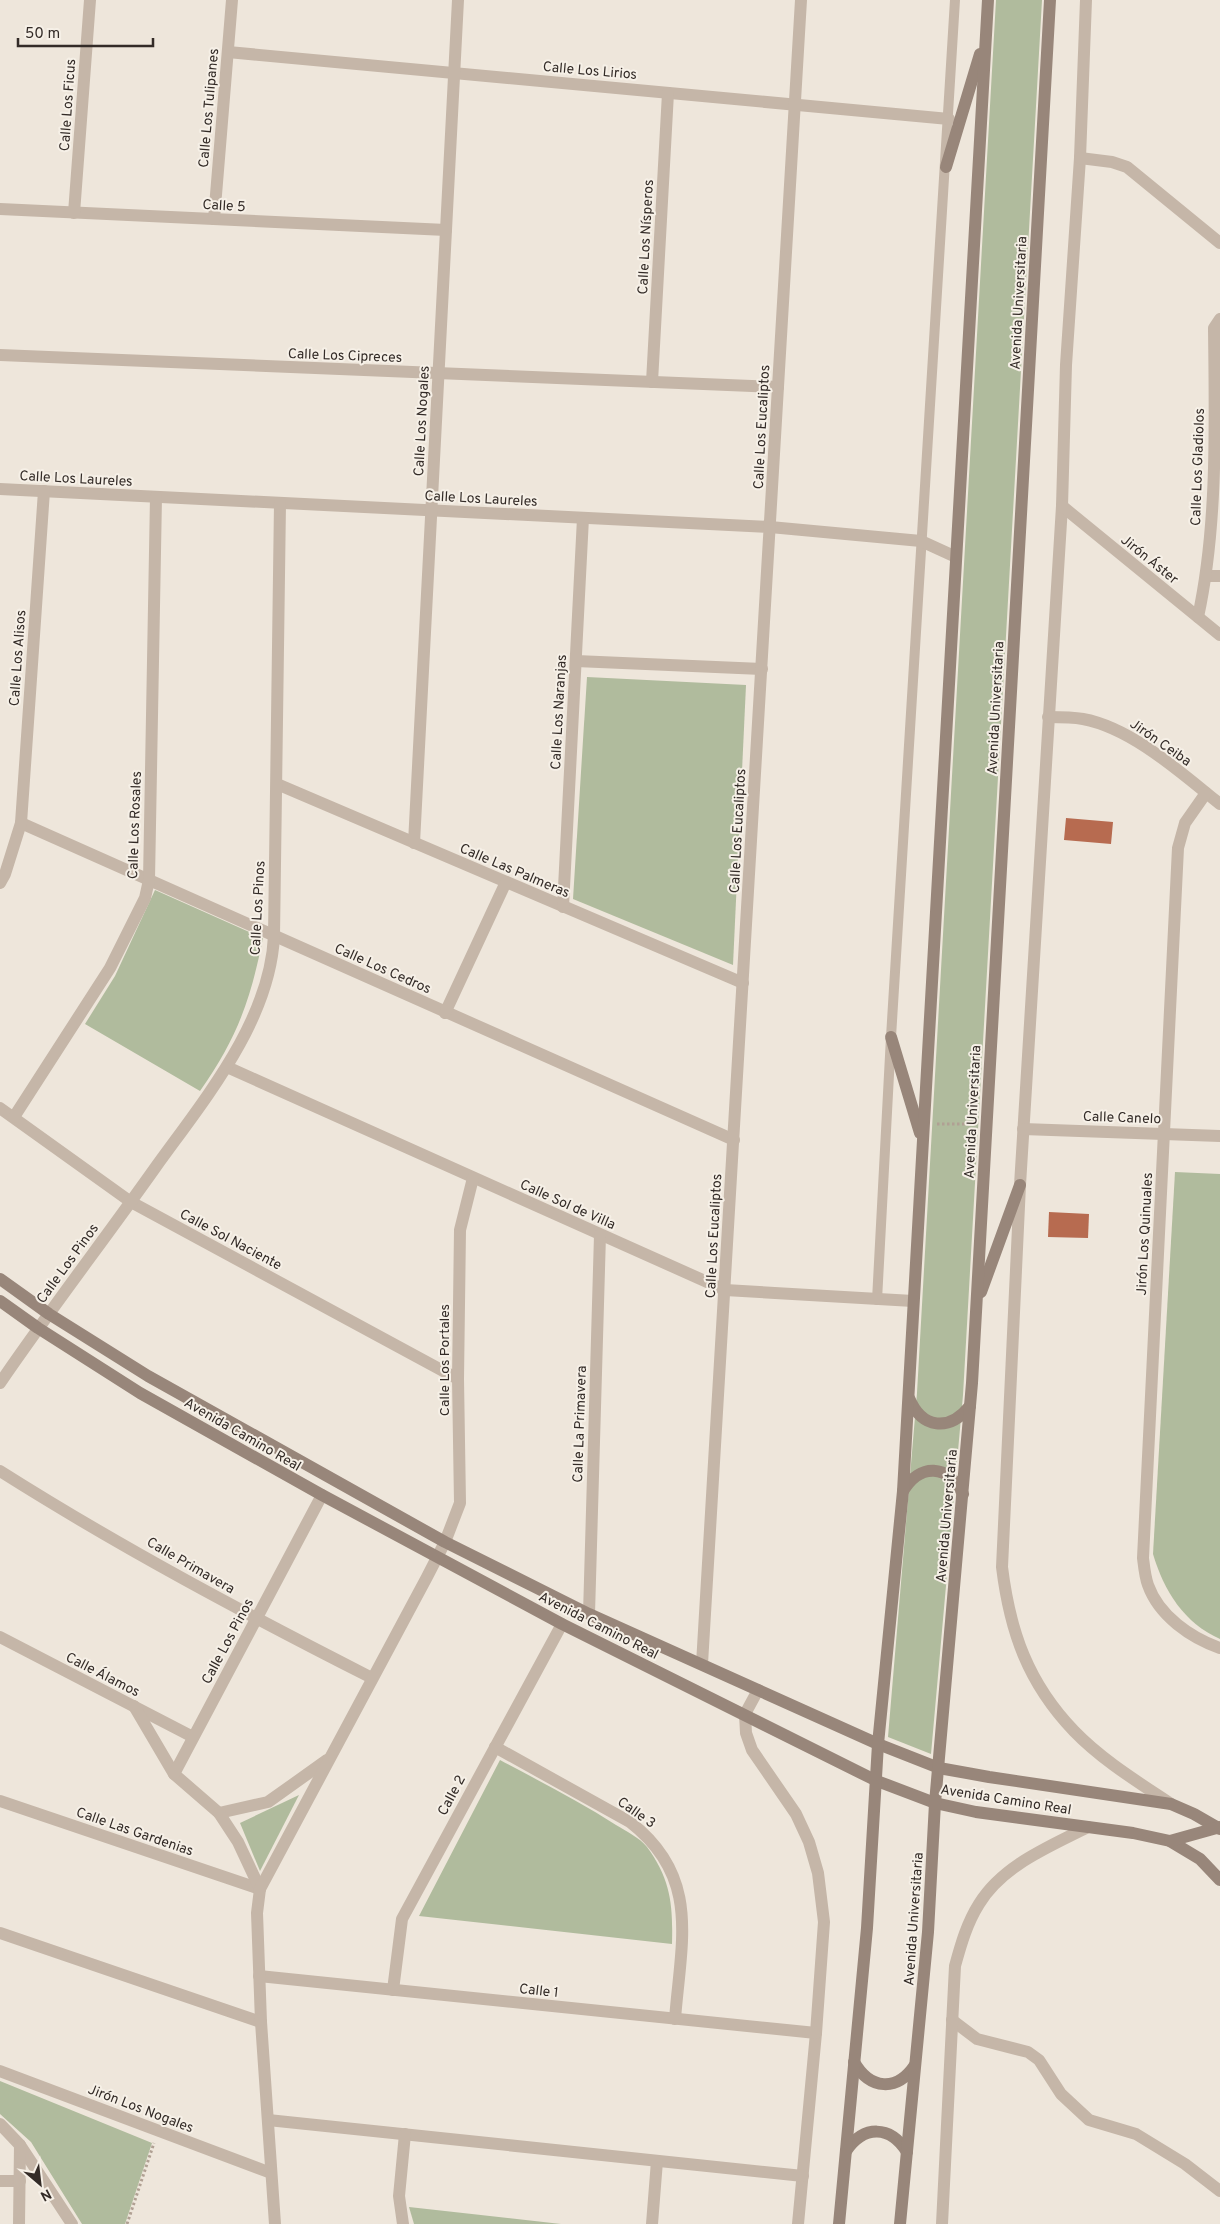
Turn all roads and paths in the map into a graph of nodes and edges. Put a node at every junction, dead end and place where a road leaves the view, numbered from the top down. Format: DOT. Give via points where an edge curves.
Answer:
graph roads {
  1 [pos="90,0"];
  2 [pos="232,0"];
  3 [pos="458,0"];
  4 [pos="801,0"];
  5 [pos="956,0"];
  6 [pos="988,0"];
  7 [pos="1050,0"];
  8 [pos="1086,0"];
  9 [pos="986,32"];
  10 [pos="228,52"];
  11 [pos="454,73"];
  12 [pos="668,92"];
  13 [pos="795,104"];
  14 [pos="949,119"];
  15 [pos="1080,158"];
  16 [pos="946,167"];
  17 [pos="0,209"];
  18 [pos="74,212"];
  19 [pos="214,219"];
  20 [pos="446,230"];
  21 [pos="1220,243"];
  22 [pos="1220,319"];
  23 [pos="0,355"];
  24 [pos="439,374"];
  25 [pos="652,382"];
  26 [pos="778,388"];
  27 [pos="1217,432"];
  28 [pos="0,489"];
  29 [pos="44,491"];
  30 [pos="156,497"];
  31 [pos="280,503"];
  32 [pos="1062,506"];
  33 [pos="432,510"];
  34 [pos="583,518"];
  35 [pos="770,527"];
  36 [pos="921,540"];
  37 [pos="956,557"];
  38 [pos="1214,576"];
  39 [pos="1198,617"];
  40 [pos="1220,635"];
  41 [pos="576,661"];
  42 [pos="762,670"];
  43 [pos="1048,717"];
  44 [pos="277,784"];
  45 [pos="1206,793"];
  46 [pos="1220,804"];
  47 [pos="21,823"];
  48 [pos="414,843"];
  49 [pos="149,880"];
  50 [pos="506,882"];
  51 [pos="0,883"];
  52 [pos="563,907"];
  53 [pos="274,936"];
  54 [pos="743,983"];
  55 [pos="445,1013"];
  56 [pos="891,1037"];
  57 [pos="227,1068"];
  58 [pos="0,1108"];
  59 [pos="14,1117"];
  60 [pos="924,1124"];
  61 [pos="987,1124"];
  62 [pos="1023,1128"];
  63 [pos="1164,1134"];
  64 [pos="1220,1136"];
  65 [pos="734,1140"];
  66 [pos="923,1142"];
  67 [pos="473,1178"];
  68 [pos="1020,1185"];
  69 [pos="131,1202"];
  70 [pos="600,1235"];
  71 [pos="0,1279"];
  72 [pos="725,1290"];
  73 [pos="877,1300"];
  74 [pos="0,1301"];
  75 [pos="914,1301"];
  76 [pos="976,1306"];
  77 [pos="49,1314"];
  78 [pos="38,1328"];
  79 [pos="458,1379"];
  80 [pos="0,1383"];
  81 [pos="909,1398"];
  82 [pos="970,1406"];
  83 [pos="0,1471"];
  84 [pos="903,1491"];
  85 [pos="963,1494"];
  86 [pos="322,1495"];
  87 [pos="445,1542"];
  88 [pos="437,1557"];
  89 [pos="589,1614"];
  90 [pos="256,1619"];
  91 [pos="562,1624"];
  92 [pos="0,1637"];
  93 [pos="1220,1648"];
  94 [pos="702,1664"];
  95 [pos="372,1678"];
  96 [pos="758,1690"];
  97 [pos="134,1706"];
  98 [pos="745,1714"];
  99 [pos="193,1737"];
  100 [pos="878,1744"];
  101 [pos="495,1747"];
  102 [pos="329,1758"];
  103 [pos="939,1768"];
  104 [pos="174,1774"];
  105 [pos="877,1781"];
  106 [pos="0,1801"];
  107 [pos="936,1803"];
  108 [pos="1171,1804"];
  109 [pos="219,1813"];
  110 [pos="1088,1827"];
  111 [pos="1219,1828"];
  112 [pos="1170,1841"];
  113 [pos="1220,1880"];
  114 [pos="260,1888"];
  115 [pos="0,1933"];
  116 [pos="259,1976"];
  117 [pos="393,1990"];
  118 [pos="675,2019"];
  119 [pos="952,2020"];
  120 [pos="261,2022"];
  121 [pos="816,2033"];
  122 [pos="854,2062"];
  123 [pos="915,2065"];
  124 [pos="0,2071"];
  125 [pos="268,2120"];
  126 [pos="0,2124"];
  127 [pos="158,2130"];
  128 [pos="404,2134"];
  129 [pos="20,2145"];
  130 [pos="846,2151"];
  131 [pos="907,2152"];
  132 [pos="657,2161"];
  133 [pos="271,2172"];
  134 [pos="803,2176"];
  135 [pos="0,2181"];
  136 [pos="20,2181"];
  137 [pos="1220,2191"];
  138 [pos="19,2224"];
  139 [pos="72,2224"];
  140 [pos="127,2224"];
  141 [pos="275,2224"];
  142 [pos="403,2224"];
  143 [pos="652,2224"];
  144 [pos="798,2224"];
  145 [pos="839,2224"];
  146 [pos="900,2224"];
  147 [pos="942,2224"];
  1 -- 18 [label="street, Calle Los Ficus"];
  2 -- 10 [label="street, Calle Los Tulipanes"];
  3 -- 11 [label="street, Calle Los Nogales"];
  4 -- 13 [label="street, Calle Los Eucaliptos"];
  5 -- 14 [label="lane"];
  6 -- 9 [label="main road"];
  7 -- 61 [label="main road, Avenida Universitaria"];
  8 -- 15 [label="street"];
  9 -- 16 [label="main road"];
  9 -- 37 [label="main road"];
  10 -- 11 [label="street, Calle Los Lirios"];
  10 -- 19 [label="street, Calle Los Tulipanes"];
  11 -- 12 [label="street, Calle Los Lirios"];
  11 -- 20 [label="street, Calle Los Nogales"];
  12 -- 13 [label="street, Calle Los Lirios"];
  12 -- 25 [label="street, Calle Los Nísperos"];
  13 -- 14 [label="street, Calle Los Lirios"];
  13 -- 26 [label="street, Calle Los Eucaliptos"];
  14 -- 16 [label="lane"];
  15 -- 21 [label="street" via="1127,167"];
  15 -- 32 [label="street" via="1066,365"];
  16 -- 36 [label="lane"];
  17 -- 18 [label="street, Calle 5"];
  18 -- 19 [label="street, Calle 5"];
  19 -- 20 [label="street, Calle 5"];
  20 -- 24 [label="street, Calle Los Nogales"];
  22 -- 27 [label="street, Calle Los Gladiolos" via="1214,328"];
  23 -- 24 [label="street, Calle Los Cipreces"];
  24 -- 25 [label="street, Calle Los Cipreces"];
  24 -- 33 [label="street, Calle Los Nogales"];
  25 -- 26 [label="street, Calle Los Cipreces"];
  26 -- 35 [label="street, Calle Los Eucaliptos"];
  27 -- 38 [label="street, Calle Los Gladiolos"];
  28 -- 29 [label="street, Calle Los Laureles"];
  29 -- 30 [label="street, Calle Los Laureles"];
  29 -- 47 [label="street, Calle Los Alisos"];
  30 -- 31 [label="street, Calle Los Laureles"];
  30 -- 49 [label="street, Calle Los Rosales"];
  31 -- 33 [label="street, Calle Los Laureles"];
  31 -- 44 [label="street, Calle Los Pinos"];
  32 -- 39 [label="street, Jirón Áster"];
  32 -- 43 [label="street"];
  33 -- 34 [label="street, Calle Los Laureles"];
  33 -- 48 [label="street, Calle Los Nogales"];
  34 -- 35 [label="street, Calle Los Laureles"];
  34 -- 41 [label="street, Calle Los Naranjas"];
  35 -- 36 [label="street, Calle Los Laureles"];
  35 -- 42 [label="street, Calle Los Eucaliptos"];
  36 -- 37 [label="street, Calle Los Laureles"];
  36 -- 56 [label="lane"];
  37 -- 60 [label="main road"];
  38 -- 39 [label="street, Calle Los Gladiolos"];
  39 -- 40 [label="street, Jirón Áster"];
  41 -- 42 [label="street"];
  41 -- 52 [label="street, Calle Los Naranjas"];
  42 -- 54 [label="street, Calle Los Eucaliptos"];
  43 -- 45 [label="street, Jirón Ceiba" via="1082,719 1130,735"];
  43 -- 62 [label="street"];
  44 -- 48 [label="street, Calle Las Palmeras"];
  44 -- 53 [label="street, Calle Los Pinos"];
  45 -- 46 [label="street, Jirón Ceiba"];
  45 -- 63 [label="street, Jirón Los Quinuales" via="1185,823 1178,848"];
  47 -- 49 [label="street, Calle Los Cedros"];
  47 -- 51 [label="street, Calle Los Alisos"];
  48 -- 50 [label="street, Calle Las Palmeras"];
  49 -- 53 [label="street, Calle Los Cedros"];
  49 -- 59 [label="street, Calle Los Rosales" via="145,898 110,968"];
  50 -- 52 [label="street, Calle Las Palmeras"];
  50 -- 55 [label="street"];
  52 -- 54 [label="street, Calle Las Palmeras"];
  53 -- 55 [label="street, Calle Los Cedros"];
  53 -- 57 [label="street, Calle Los Pinos" via="257,1007"];
  54 -- 65 [label="street, Calle Los Eucaliptos"];
  55 -- 65 [label="street, Calle Los Cedros"];
  56 -- 66 [label="main road"];
  56 -- 73 [label="lane"];
  57 -- 67 [label="street, Calle Sol de Villa"];
  57 -- 69 [label="street, Calle Los Pinos"];
  58 -- 59 [label="street, Calle Sol Naciente"];
  59 -- 69 [label="street, Calle Sol Naciente"];
  60 -- 61 [label="path"];
  60 -- 66 [label="main road"];
  61 -- 76 [label="main road, Avenida Universitaria"];
  62 -- 63 [label="street, Calle Canelo"];
  62 -- 68 [label="street"];
  63 -- 64 [label="street, Calle Canelo"];
  63 -- 93 [label="street, Jirón Los Quinuales" via="1143,1558 1148,1585 1160,1607 1178,1625 1205,1643"];
  65 -- 72 [label="street, Calle Los Eucaliptos"];
  66 -- 75 [label="main road"];
  67 -- 70 [label="street, Calle Sol de Villa"];
  67 -- 79 [label="street, Calle Los Portales" via="460,1230"];
  68 -- 76 [label="main road"];
  68 -- 108 [label="street" via="1002,1532 1007,1606 1019,1646 1047,1699 1104,1758"];
  69 -- 77 [label="street, Calle Los Pinos"];
  69 -- 79 [label="street, Calle Sol Naciente"];
  70 -- 72 [label="street, Calle Sol de Villa"];
  70 -- 89 [label="street, Calle La Primavera"];
  71 -- 77 [label="main road, Avenida Camino Real"];
  72 -- 73 [label="street, Calle Sol de Villa"];
  72 -- 94 [label="street, Calle Los Eucaliptos"];
  73 -- 75 [label="street, Calle Sol de Villa"];
  74 -- 78 [label="main road, Avenida Camino Real"];
  75 -- 81 [label="main road"];
  76 -- 82 [label="main road, Avenida Universitaria"];
  77 -- 78 [label="street, Calle Los Pinos"];
  77 -- 87 [label="main road, Avenida Camino Real" via="148,1376"];
  78 -- 80 [label="street, Calle Los Pinos"];
  78 -- 86 [label="main road, Avenida Camino Real" via="140,1393"];
  79 -- 87 [label="street, Calle Los Portales" via="460,1503"];
  81 -- 82 [label="main road" via="914,1410 924,1420 936,1424 950,1423"];
  81 -- 84 [label="main road"];
  82 -- 85 [label="main road, Avenida Universitaria"];
  83 -- 90 [label="street, Calle Primavera"];
  84 -- 85 [label="main road" via="921,1472 934,1470 957,1482"];
  84 -- 100 [label="main road"];
  85 -- 103 [label="main road, Avenida Universitaria"];
  86 -- 88 [label="main road, Avenida Camino Real"];
  86 -- 90 [label="street, Calle Los Pinos"];
  87 -- 88 [label="street, Calle Los Portales"];
  87 -- 89 [label="main road, Avenida Camino Real"];
  88 -- 91 [label="main road, Avenida Camino Real"];
  88 -- 95 [label="street, Calle Los Portales"];
  89 -- 94 [label="main road, Avenida Camino Real"];
  90 -- 95 [label="street, Calle Primavera"];
  90 -- 99 [label="street, Calle Los Pinos"];
  91 -- 98 [label="main road, Avenida Camino Real"];
  91 -- 101 [label="street, Calle 2"];
  92 -- 97 [label="street, Calle Álamos"];
  94 -- 96 [label="main road, Avenida Camino Real"];
  95 -- 102 [label="street, Calle Los Portales"];
  96 -- 98 [label="street"];
  96 -- 100 [label="main road, Avenida Camino Real"];
  97 -- 99 [label="street, Calle Álamos"];
  97 -- 104 [label="street"];
  98 -- 105 [label="main road, Avenida Camino Real"];
  98 -- 121 [label="street" via="752,1750 796,1814 813,1854 824,1922"];
  99 -- 104 [label="street, Calle Los Pinos"];
  100 -- 103 [label="main road, Avenida Camino Real"];
  100 -- 105 [label="main road"];
  101 -- 117 [label="street, Calle 2" via="402,1918"];
  101 -- 118 [label="street, Calle 3" via="630,1822 650,1837 663,1855 673,1874 683,1911"];
  102 -- 109 [label="street" via="268,1802"];
  102 -- 114 [label="street, Calle Los Portales"];
  103 -- 107 [label="main road, Avenida Universitaria"];
  103 -- 108 [label="main road, Avenida Camino Real"];
  104 -- 109 [label="street"];
  105 -- 107 [label="main road, Avenida Camino Real"];
  105 -- 122 [label="main road"];
  106 -- 114 [label="street, Calle Las Gardenias"];
  107 -- 110 [label="main road, Avenida Camino Real"];
  107 -- 123 [label="main road, Avenida Universitaria"];
  108 -- 111 [label="main road, Avenida Camino Real"];
  109 -- 114 [label="street" via="238,1842"];
  110 -- 112 [label="main road, Avenida Camino Real"];
  110 -- 119 [label="street" via="1030,1856 1002,1877 979,1903 964,1933 955,1966"];
  111 -- 112 [label="main road"];
  112 -- 113 [label="main road, Avenida Camino Real" via="1200,1859"];
  114 -- 116 [label="street" via="257,1913"];
  115 -- 120 [label="street"];
  116 -- 117 [label="street, Calle 1"];
  116 -- 120 [label="street"];
  117 -- 118 [label="street, Calle 1"];
  118 -- 121 [label="street, Calle 1"];
  119 -- 137 [label="street" via="977,2039 1028,2052 1039,2060 1061,2094 1089,2120 1136,2134 1185,2164"];
  119 -- 147 [label="street"];
  120 -- 125 [label="street"];
  121 -- 134 [label="street"];
  122 -- 123 [label="main road" via="868,2080 878,2084 900,2081"];
  122 -- 130 [label="main road"];
  123 -- 131 [label="main road, Avenida Universitaria"];
  124 -- 127 [label="street, Jirón Los Nogales"];
  125 -- 128 [label="street"];
  125 -- 133 [label="street"];
  126 -- 129 [label="street"];
  127 -- 133 [label="street, Jirón Los Nogales"];
  127 -- 140 [label="path"];
  128 -- 132 [label="street"];
  128 -- 142 [label="street" via="399,2196"];
  129 -- 136 [label="street"];
  129 -- 139 [label="street"];
  130 -- 131 [label="main road" via="861,2135 882,2132 901,2142"];
  130 -- 145 [label="main road"];
  131 -- 146 [label="main road, Avenida Universitaria"];
  132 -- 134 [label="street"];
  132 -- 143 [label="street"];
  133 -- 141 [label="street"];
  134 -- 144 [label="street"];
  135 -- 136 [label="street"];
  136 -- 138 [label="street"];
}
